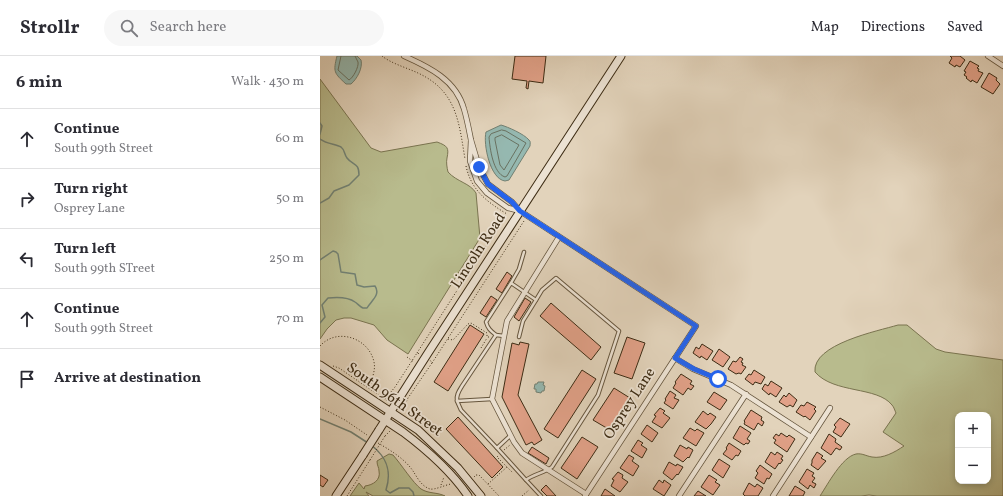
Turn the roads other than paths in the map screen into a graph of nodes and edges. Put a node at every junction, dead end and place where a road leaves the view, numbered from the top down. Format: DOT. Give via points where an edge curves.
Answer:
graph roads {
  1 [pos="404,56"];
  2 [pos="621,56"];
  3 [pos="988,56"];
  4 [pos="1003,66"];
  5 [pos="471,140"];
  6 [pos="520,211"];
  7 [pos="560,237"];
  8 [pos="524,252"];
  9 [pos="511,283"];
  10 [pos="524,292"];
  11 [pos="536,300"];
  12 [pos="496,335"];
  13 [pos="504,336"];
  14 [pos="519,337"];
  15 [pos="675,358"];
  16 [pos="320,365"];
  17 [pos="322,378"];
  18 [pos="746,394"];
  19 [pos="492,399"];
  20 [pos="457,401"];
  21 [pos="830,408"];
  22 [pos="391,411"];
  23 [pos="386,420"];
  24 [pos="510,436"];
  25 [pos="811,437"];
  26 [pos="496,448"];
  27 [pos="548,470"];
  28 [pos="526,480"];
  29 [pos="585,495"];
  30 [pos="336,496"];
  31 [pos="468,496"];
  32 [pos="482,496"];
  33 [pos="541,496"];
  34 [pos="679,496"];
  35 [pos="773,496"];
  1 -- 5 [label="street" via="435,71 453,87 464,109"];
  2 -- 6 [label="street, Lincoln Road"];
  3 -- 4 [label="street"];
  5 -- 6 [label="street" via="479,167 488,184"];
  5 -- 6 [label="street" via="470,161 477,181 487,193 508,208"];
  6 -- 7 [label="street"];
  6 -- 22 [label="street, Lincoln Road"];
  7 -- 10 [label="street"];
  7 -- 15 [label="street, Osprey Lane" via="696,326"];
  8 -- 9 [label="lane"];
  9 -- 10 [label="lane"];
  9 -- 12 [label="lane" via="486,322 490,331"];
  10 -- 11 [label="lane"];
  10 -- 13 [label="street" via="507,320"];
  11 -- 14 [label="lane" via="523,321"];
  11 -- 27 [label="lane" via="542,290 556,278 619,331 598,395"];
  12 -- 13 [label="lane"];
  12 -- 20 [label="lane" via="458,393"];
  13 -- 19 [label="street"];
  15 -- 18 [label="street"];
  15 -- 29 [label="street, Osprey Lane"];
  16 -- 22 [label="street, South 96th Street" via="332,368"];
  17 -- 23 [label="street, South 96th Street"];
  18 -- 25 [label="street"];
  18 -- 34 [label="street"];
  19 -- 20 [label="lane"];
  19 -- 24 [label="street"];
  20 -- 26 [label="lane" via="461,410"];
  21 -- 25 [label="street"];
  22 -- 23 [label="street, Lincoln Road"];
  22 -- 32 [label="street, South 96th Street" via="444,453"];
  23 -- 30 [label="street, Lincoln Road, bridge"];
  23 -- 31 [label="street, South 96th Street" via="430,454"];
  24 -- 26 [label="lane"];
  24 -- 27 [label="street" via="522,453"];
  25 -- 35 [label="street"];
  26 -- 28 [label="lane"];
  27 -- 28 [label="lane"];
  27 -- 29 [label="street"];
  28 -- 33 [label="lane"];
}
